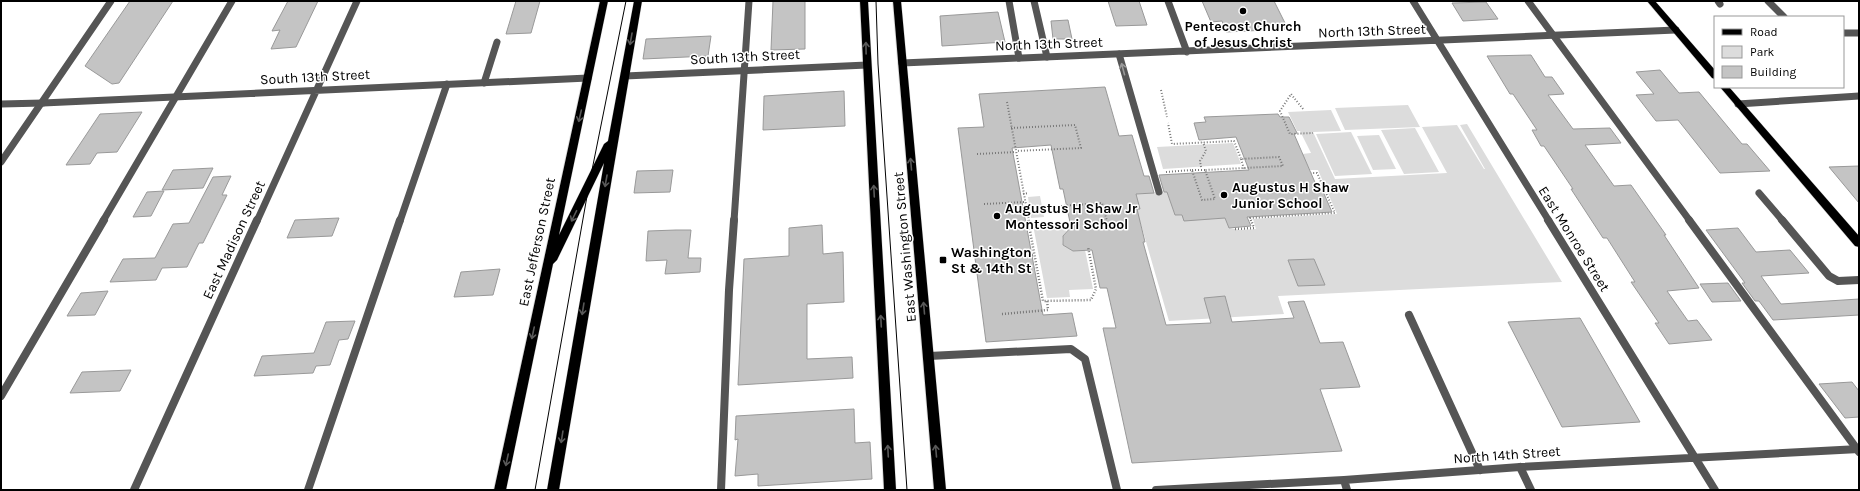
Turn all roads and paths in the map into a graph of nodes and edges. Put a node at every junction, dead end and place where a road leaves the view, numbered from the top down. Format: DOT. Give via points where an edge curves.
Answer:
graph roads {
  1 [pos="111,1"];
  2 [pos="232,1"];
  3 [pos="357,1"];
  4 [pos="604,1"];
  5 [pos="638,1"];
  6 [pos="749,1"];
  7 [pos="864,1"];
  8 [pos="870,1"];
  9 [pos="897,1"];
  10 [pos="1009,1"];
  11 [pos="1034,1"];
  12 [pos="1168,1"];
  13 [pos="1412,1"];
  14 [pos="1528,1"];
  15 [pos="1650,1"];
  16 [pos="1768,1"];
  17 [pos="1783,16"];
  18 [pos="866,22"];
  19 [pos="1676,30"];
  20 [pos="1859,32"];
  21 [pos="1844,34"];
  22 [pos="1554,36"];
  23 [pos="1437,41"];
  24 [pos="498,42"];
  25 [pos="1187,52"];
  26 [pos="1119,54"];
  27 [pos="1047,57"];
  28 [pos="1019,58"];
  29 [pos="902,63"];
  30 [pos="867,64"];
  31 [pos="745,70"];
  32 [pos="1714,75"];
  33 [pos="625,76"];
  34 [pos="588,78"];
  35 [pos="484,83"];
  36 [pos="447,84"];
  37 [pos="1725,88"];
  38 [pos="316,90"];
  39 [pos="1161,90"];
  40 [pos="177,96"];
  41 [pos="1859,96"];
  42 [pos="1007,102"];
  43 [pos="43,103"];
  44 [pos="1,104"];
  45 [pos="1738,104"];
  46 [pos="1303,109"];
  47 [pos="1167,117"];
  48 [pos="1168,123"];
  49 [pos="1011,128"];
  50 [pos="615,131"];
  51 [pos="1313,133"];
  52 [pos="1204,142"];
  53 [pos="1016,152"];
  54 [pos="977,154"];
  55 [pos="1241,159"];
  56 [pos="1,162"];
  57 [pos="1201,167"];
  58 [pos="1244,169"];
  59 [pos="1192,170"];
  60 [pos="1205,170"];
  61 [pos="1163,172"];
  62 [pos="1311,173"];
  63 [pos="1159,192"];
  64 [pos="1759,193"];
  65 [pos="1023,194"];
  66 [pos="1028,194"];
  67 [pos="1025,202"];
  68 [pos="984,204"];
  69 [pos="1061,206"];
  70 [pos="1032,221"];
  71 [pos="1107,221"];
  72 [pos="1028,222"];
  73 [pos="1235,229"];
  74 [pos="1859,243"];
  75 [pos="1088,247"];
  76 [pos="1034,255"];
  77 [pos="993,257"];
  78 [pos="545,273"];
  79 [pos="1859,280"];
  80 [pos="1047,301"];
  81 [pos="1002,314"];
  82 [pos="1409,315"];
  83 [pos="929,356"];
  84 [pos="1,396"];
  85 [pos="1858,450"];
  86 [pos="1695,458"];
  87 [pos="1520,467"];
  88 [pos="1480,470"];
  89 [pos="1344,480"];
  90 [pos="134,490"];
  91 [pos="308,490"];
  92 [pos="500,490"];
  93 [pos="553,490"];
  94 [pos="721,490"];
  95 [pos="890,490"];
  96 [pos="940,490"];
  97 [pos="1117,490"];
  98 [pos="1156,490"];
  99 [pos="1347,490"];
  100 [pos="1531,490"];
  101 [pos="1715,490"];
  1 -- 43 [label="street"];
  2 -- 40 [label="street"];
  3 -- 38 [label="street, East Madison Street"];
  4 -- 34 [label="main road, East Jefferson Street"];
  5 -- 33 [label="main road, one-way"];
  6 -- 31 [label="street"];
  7 -- 18 [label="main road, East Washington Street"];
  8 -- 18 [label="main road, East Washington Street"];
  9 -- 29 [label="main road, East Washington Street"];
  10 -- 28 [label="street"];
  11 -- 27 [label="street"];
  12 -- 25 [label="street"];
  13 -- 23 [label="street, East Monroe Street"];
  14 -- 22 [label="street"];
  15 -- 19 [label="main road"];
  16 -- 17 [label="street"];
  30 -- 18 [label="main road, East Washington Street, one-way"];
  19 -- 22 [label="street, North 13th Street"];
  19 -- 32 [label="main road"];
  20 -- 21 [label="street"];
  22 -- 23 [label="street, North 13th Street"];
  22 -- 85 [label="street"];
  23 -- 25 [label="street, North 13th Street"];
  23 -- 86 [label="street, East Monroe Street"];
  24 -- 35 [label="street"];
  25 -- 26 [label="street, North 13th Street"];
  26 -- 27 [label="street, North 13th Street"];
  63 -- 26 [label="street, one-way"];
  27 -- 28 [label="street, North 13th Street"];
  28 -- 29 [label="street, North 13th Street"];
  83 -- 29 [label="main road, East Washington Street, one-way"];
  30 -- 31 [label="street, South 13th Street"];
  95 -- 30 [label="main road, East Washington Street, one-way"];
  31 -- 33 [label="street, South 13th Street"];
  31 -- 94 [label="street" via="729,290"];
  33 -- 50 [label="main road"];
  34 -- 35 [label="street, South 13th Street"];
  34 -- 78 [label="main road, East Jefferson Street, one-way"];
  35 -- 36 [label="street, South 13th Street"];
  36 -- 38 [label="street, South 13th Street"];
  36 -- 91 [label="street"];
  37 -- 45 [label="main road"];
  38 -- 40 [label="street, South 13th Street"];
  38 -- 90 [label="street, East Madison Street"];
  39 -- 47 [label="path"];
  40 -- 43 [label="street, South 13th Street"];
  40 -- 84 [label="street"];
  41 -- 45 [label="street"];
  42 -- 49 [label="path"];
  43 -- 44 [label="street, South 13th Street"];
  43 -- 56 [label="street"];
  45 -- 74 [label="main road"];
  46 -- 51 [label="path" via="1292,94 1280,110 1290,134"];
  48 -- 52 [label="path" via="1172,144"];
  49 -- 53 [label="path"];
  49 -- 53 [label="path" via="1075,125 1081,148"];
  50 -- 78 [label="main road, one-way"];
  50 -- 93 [label="main road, one-way"];
  52 -- 55 [label="path" via="1234,141"];
  52 -- 57 [label="path" via="1206,151 1200,161"];
  53 -- 54 [label="path"];
  53 -- 65 [label="path"];
  55 -- 58 [label="path"];
  55 -- 58 [label="path" via="1279,157 1283,166"];
  58 -- 60 [label="path"];
  59 -- 60 [label="path"];
  59 -- 60 [label="path" via="1202,200 1215,199"];
  59 -- 61 [label="path"];
  62 -- 73 [label="path" via="1317,173 1335,212 1250,218 1254,228"];
  64 -- 79 [label="street" via="1829,276 1838,281"];
  65 -- 66 [label="path"];
  65 -- 67 [label="path"];
  67 -- 68 [label="path"];
  67 -- 72 [label="path"];
  69 -- 71 [label="path" via="1102,203"];
  70 -- 72 [label="path"];
  72 -- 76 [label="path"];
  75 -- 80 [label="path" via="1096,289 1091,300"];
  76 -- 77 [label="path"];
  76 -- 80 [label="path" via="1043,301"];
  78 -- 92 [label="main road, East Jefferson Street, one-way"];
  80 -- 81 [label="path" via="1048,310"];
  82 -- 88 [label="street"];
  96 -- 83 [label="main road, East Washington Street, one-way"];
  83 -- 97 [label="street" via="1072,350 1085,359"];
  85 -- 86 [label="street, North 14th Street"];
  86 -- 87 [label="street, North 14th Street"];
  86 -- 101 [label="street, East Monroe Street"];
  87 -- 88 [label="street, North 14th Street"];
  87 -- 100 [label="street"];
  88 -- 89 [label="street, North 14th Street"];
  89 -- 98 [label="street, North 14th Street"];
  89 -- 99 [label="street"];
}
